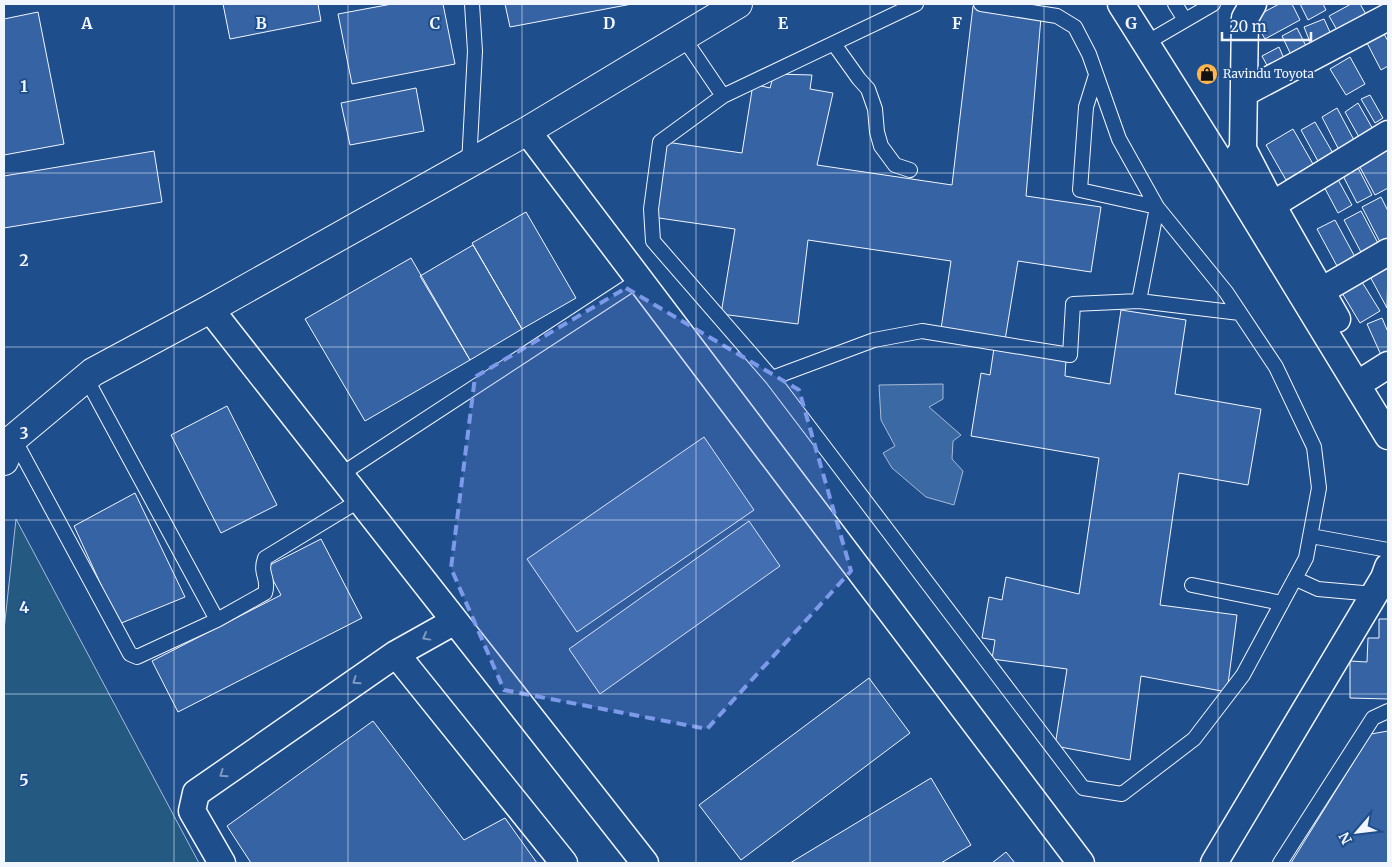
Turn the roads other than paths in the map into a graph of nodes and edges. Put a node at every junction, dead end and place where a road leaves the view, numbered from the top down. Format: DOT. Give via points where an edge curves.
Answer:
graph roads {
  1 [pos="472,4"];
  2 [pos="738,4"];
  3 [pos="916,4"];
  4 [pos="981,4"];
  5 [pos="1121,4"];
  6 [pos="1175,4"];
  7 [pos="1213,4"];
  8 [pos="1253,4"];
  9 [pos="901,7"];
  10 [pos="1388,17"];
  11 [pos="1185,20"];
  12 [pos="684,37"];
  13 [pos="1146,43"];
  14 [pos="834,44"];
  15 [pos="1096,75"];
  16 [pos="1244,93"];
  17 [pos="723,96"];
  18 [pos="528,131"];
  19 [pos="1388,134"];
  20 [pos="1243,149"];
  21 [pos="469,164"];
  22 [pos="910,170"];
  23 [pos="1227,172"];
  24 [pos="1272,205"];
  25 [pos="1157,207"];
  26 [pos="1388,252"];
  27 [pos="640,279"];
  28 [pos="1321,291"];
  29 [pos="1139,301"];
  30 [pos="210,310"];
  31 [pos="1240,313"];
  32 [pos="1379,371"];
  33 [pos="86,378"];
  34 [pos="772,378"];
  35 [pos="1388,412"];
  36 [pos="1388,436"];
  37 [pos="7,443"];
  38 [pos="340,474"];
  39 [pos="360,500"];
  40 [pos="1311,536"];
  41 [pos="1388,550"];
  42 [pos="1388,567"];
  43 [pos="1296,579"];
  44 [pos="1192,585"];
  45 [pos="1374,594"];
  46 [pos="1282,603"];
  47 [pos="217,620"];
  48 [pos="455,621"];
  49 [pos="396,654"];
  50 [pos="1388,711"];
  51 [pos="222,863"];
  52 [pos="564,863"];
  53 [pos="645,863"];
  54 [pos="1081,863"];
  55 [pos="1214,863"];
  56 [pos="1280,863"];
  1 -- 21 [label="lane" via="475,51"];
  2 -- 12 [label="street"];
  3 -- 9 [label="lane"];
  4 -- 15 [label="lane" via="1057,16 1069,23 1075,27"];
  5 -- 13 [label="street"];
  6 -- 11 [label="lane"];
  7 -- 11 [label="lane"];
  8 -- 16 [label="street" via="1245,18"];
  9 -- 14 [label="lane"];
  10 -- 16 [label="street"];
  11 -- 13 [label="lane"];
  12 -- 17 [label="lane"];
  12 -- 18 [label="street"];
  13 -- 23 [label="street"];
  14 -- 17 [label="lane"];
  14 -- 22 [label="lane" via="868,89 881,146 895,165"];
  15 -- 25 [label="lane" via="1118,139"];
  15 -- 25 [label="lane" via="1086,107 1080,190"];
  16 -- 20 [label="street"];
  17 -- 34 [label="lane" via="660,142 651,209 653,241"];
  18 -- 21 [label="street"];
  18 -- 27 [label="street"];
  19 -- 24 [label="street"];
  20 -- 23 [label="street"];
  20 -- 24 [label="street"];
  21 -- 30 [label="street"];
  23 -- 36 [label="street"];
  24 -- 28 [label="street"];
  25 -- 29 [label="lane"];
  25 -- 31 [label="lane"];
  26 -- 28 [label="street"];
  27 -- 38 [label="lane"];
  27 -- 54 [label="street"];
  28 -- 32 [label="street"];
  29 -- 31 [label="lane"];
  29 -- 34 [label="lane" via="1073,304 1070,355 922,330 874,340"];
  30 -- 33 [label="street"];
  30 -- 38 [label="street"];
  31 -- 40 [label="lane" via="1276,367 1314,448 1319,488"];
  32 -- 35 [label="street"];
  33 -- 37 [label="street"];
  33 -- 47 [label="lane"];
  34 -- 46 [label="lane" via="1083,788 1122,794 1194,739 1243,676"];
  37 -- 47 [label="lane" via="130,654 137,657"];
  38 -- 39 [label="street"];
  39 -- 47 [label="lane" via="265,558 262,568 267,585 265,593"];
  39 -- 48 [label="street"];
  40 -- 41 [label="lane"];
  40 -- 43 [label="lane" via="1306,558"];
  42 -- 45 [label="street"];
  43 -- 45 [label="lane" via="1318,589"];
  43 -- 46 [label="lane"];
  44 -- 46 [label="lane"];
  45 -- 55 [label="street"];
  48 -- 49 [label="street, one-way"];
  48 -- 53 [label="street"];
  49 -- 51 [label="street, one-way" via="196,793 192,811"];
  49 -- 52 [label="street"];
  50 -- 56 [label="lane" via="1374,718"];
}
